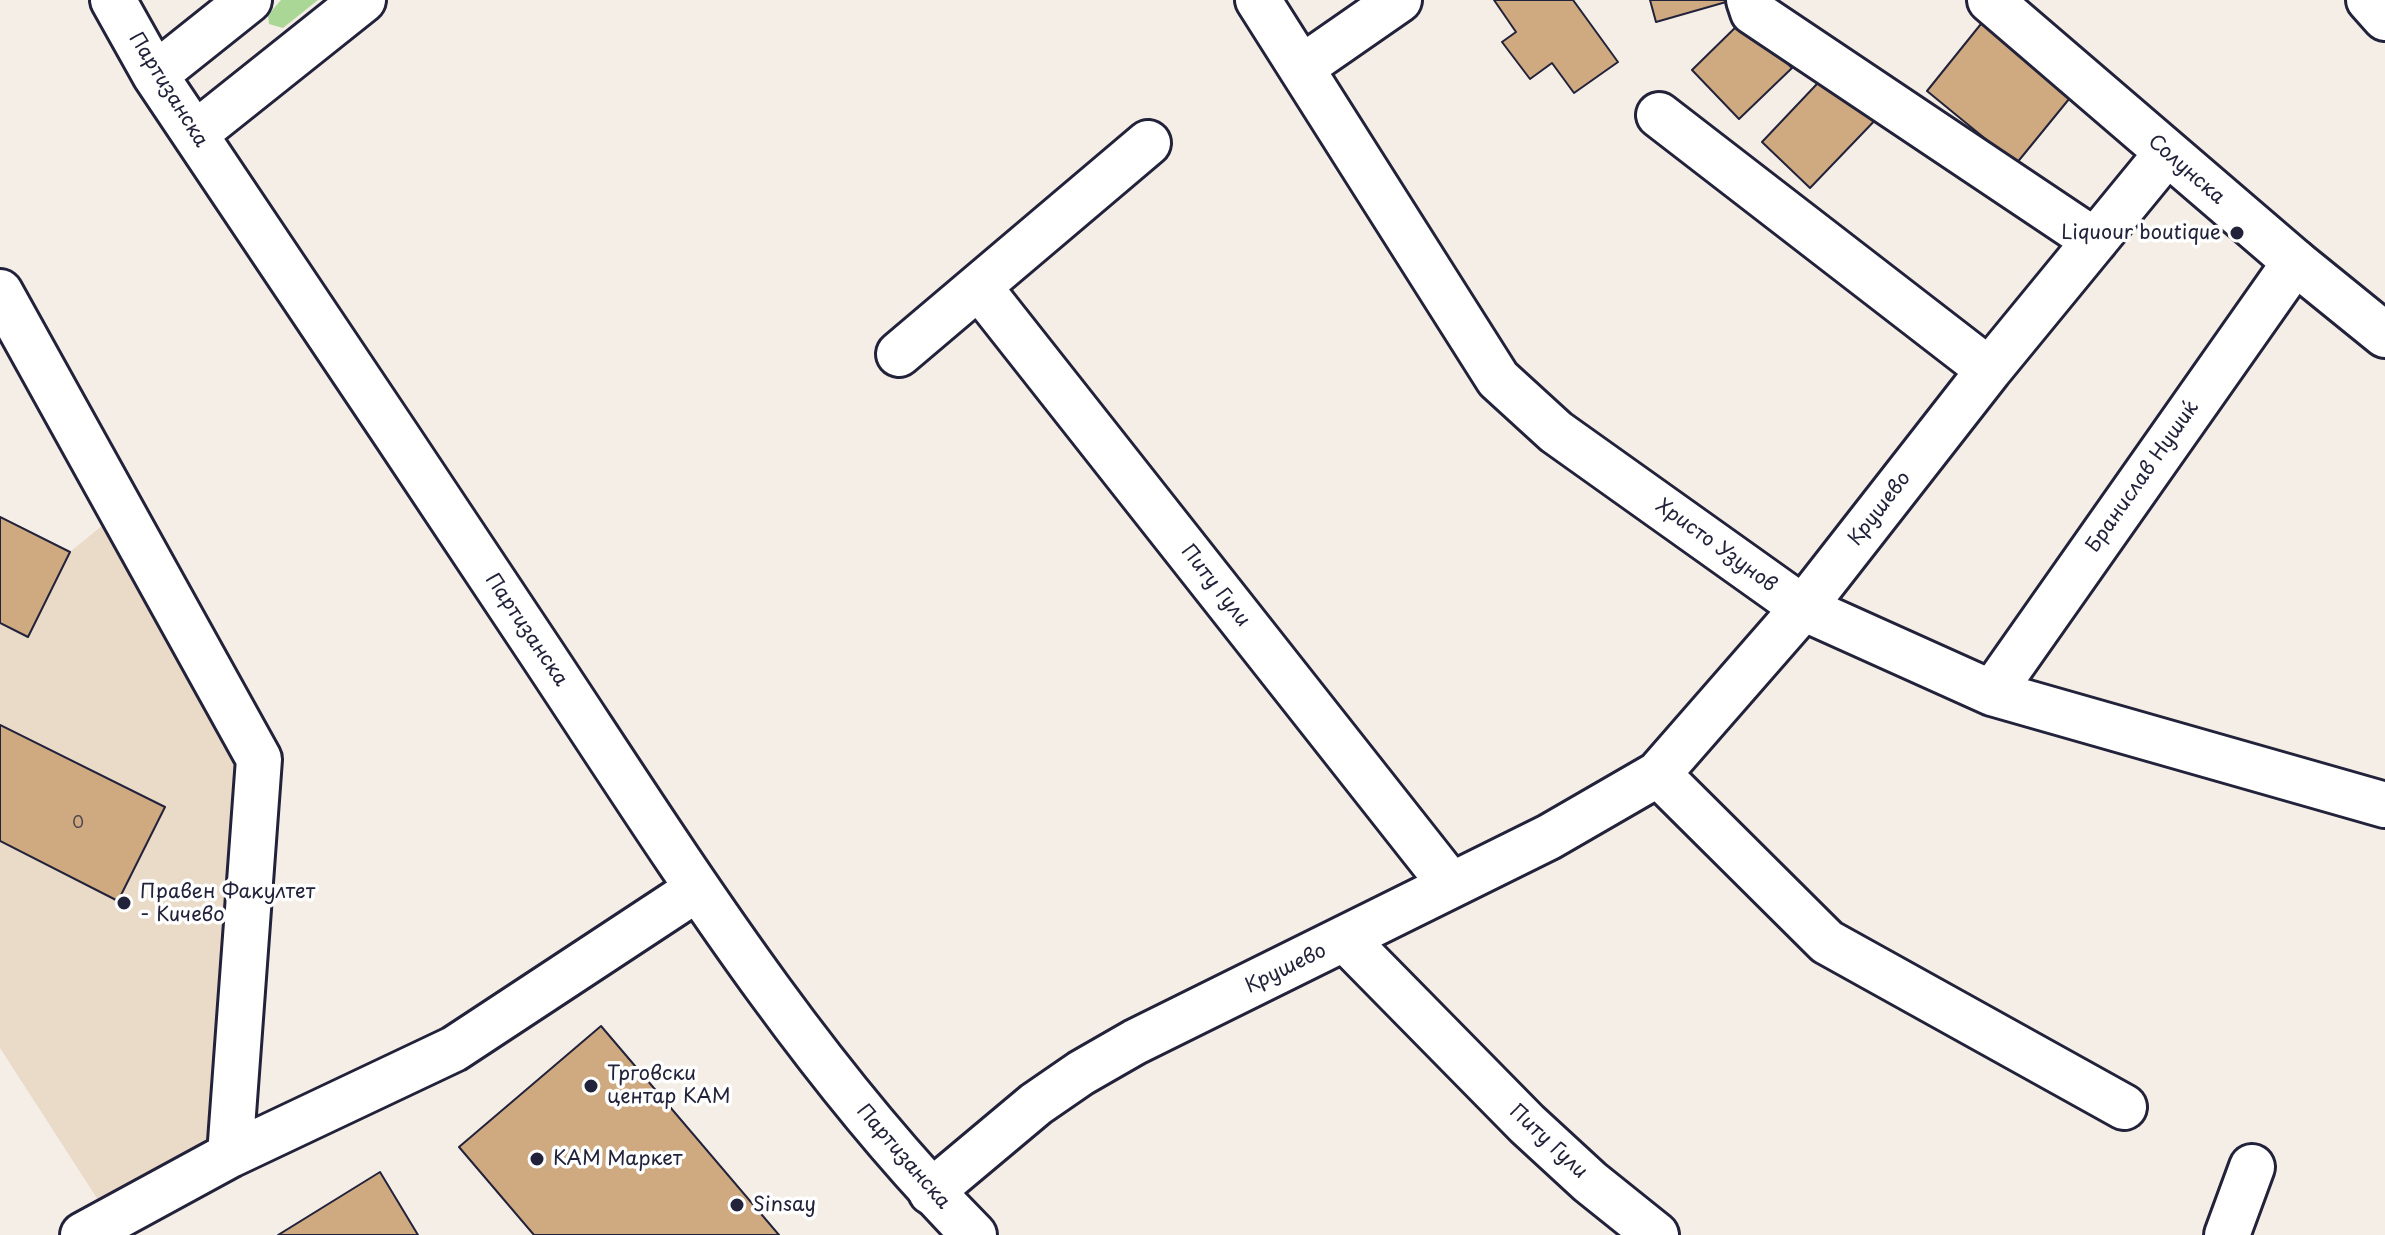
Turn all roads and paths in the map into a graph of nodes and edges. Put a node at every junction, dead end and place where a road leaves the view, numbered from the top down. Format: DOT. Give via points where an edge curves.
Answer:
graph roads {
  1 [pos="113,0"];
  2 [pos="249,0"];
  3 [pos="363,0"];
  4 [pos="1258,0"];
  5 [pos="1399,0"];
  6 [pos="1749,0"];
  7 [pos="1990,0"];
  8 [pos="2037,0"];
  9 [pos="2369,0"];
  10 [pos="2385,18"];
  11 [pos="1301,68"];
  12 [pos="155,75"];
  13 [pos="1659,115"];
  14 [pos="195,134"];
  15 [pos="1148,143"];
  16 [pos="2167,153"];
  17 [pos="2095,241"];
  18 [pos="2295,262"];
  19 [pos="979,287"];
  20 [pos="0,292"];
  21 [pos="2385,297"];
  22 [pos="2385,335"];
  23 [pos="899,354"];
  24 [pos="1989,370"];
  25 [pos="1803,608"];
  26 [pos="1992,693"];
  27 [pos="1658,774"];
  28 [pos="2385,805"];
  29 [pos="1451,885"];
  30 [pos="697,889"];
  31 [pos="1346,940"];
  32 [pos="2124,1107"];
  33 [pos="230,1155"];
  34 [pos="2252,1167"];
  35 [pos="931,1192"];
  36 [pos="83,1235"];
  37 [pos="974,1235"];
  38 [pos="1656,1235"];
  39 [pos="2227,1235"];
  1 -- 12 [label="street, Партизанска"];
  2 -- 12 [label="street"];
  3 -- 14 [label="street"];
  4 -- 11 [label="street, Христо Узунов"];
  5 -- 11 [label="street"];
  6 -- 17 [label="street" via="1753,12"];
  7 -- 16 [label="street, Солунска"];
  8 -- 21 [label="street" via="2167,117"];
  9 -- 10 [label="street"];
  11 -- 25 [label="street, Христо Узунов" via="1498,379 1556,432"];
  12 -- 14 [label="street, Партизанска"];
  13 -- 24 [label="street"];
  14 -- 30 [label="street, Партизанска"];
  15 -- 19 [label="street"];
  16 -- 17 [label="street, Крушево"];
  16 -- 18 [label="street, Солунска"];
  17 -- 24 [label="street, Крушево"];
  18 -- 22 [label="street, Солунска"];
  18 -- 26 [label="street, Бранислав Нушиќ"];
  19 -- 23 [label="street"];
  19 -- 29 [label="street, Питу Гули"];
  20 -- 33 [label="street" via="259,759"];
  24 -- 25 [label="street, Крушево"];
  25 -- 26 [label="street, Христо Узунов"];
  25 -- 27 [label="street, Крушево"];
  26 -- 28 [label="street, Христо Узунов"];
  27 -- 29 [label="street, Крушево" via="1549,837"];
  27 -- 32 [label="street" via="1827,942"];
  29 -- 31 [label="street, Крушево"];
  30 -- 33 [label="street" via="454,1049"];
  30 -- 35 [label="street, Партизанска" via="836,1080"];
  31 -- 35 [label="street, Крушево" via="1081,1073"];
  31 -- 38 [label="street, Питу Гули" via="1527,1124"];
  33 -- 36 [label="street"];
  34 -- 39 [label="street"];
  35 -- 37 [label="street, Партизанска"];
}
